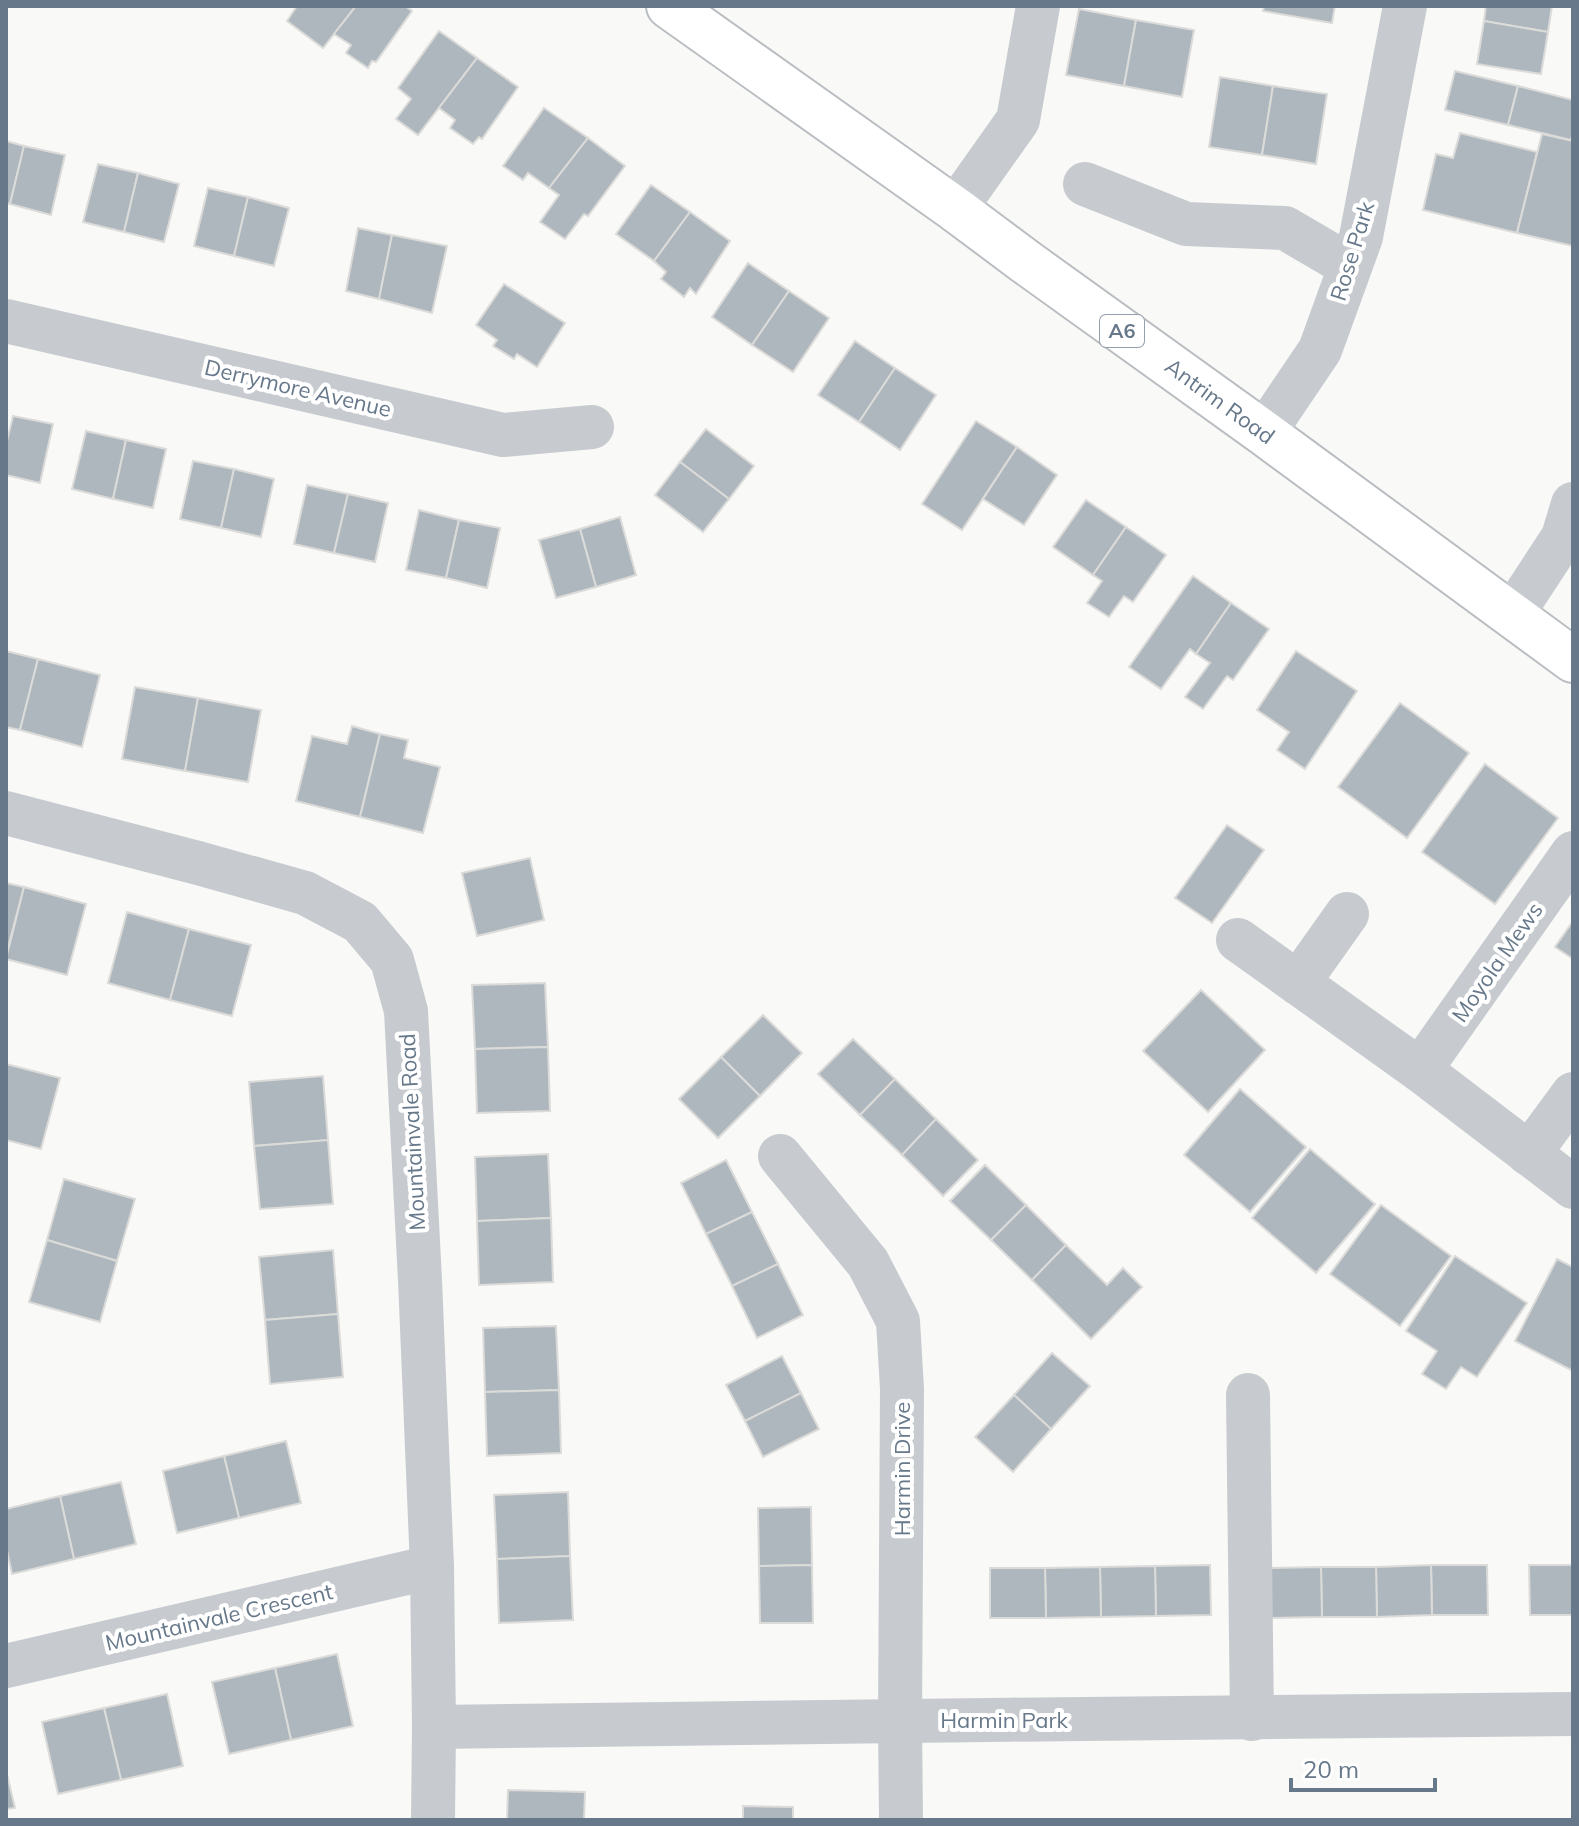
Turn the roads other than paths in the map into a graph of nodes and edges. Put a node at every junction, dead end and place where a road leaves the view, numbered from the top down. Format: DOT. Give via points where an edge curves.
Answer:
graph roads {
  1 [pos="669,6"];
  2 [pos="1038,6"];
  3 [pos="1405,6"];
  4 [pos="1085,184"];
  5 [pos="955,209"];
  6 [pos="1350,266"];
  7 [pos="6,321"];
  8 [pos="592,427"];
  9 [pos="1264,433"];
  10 [pos="1573,504"];
  11 [pos="1512,615"];
  12 [pos="1573,660"];
  13 [pos="6,813"];
  14 [pos="1573,853"];
  15 [pos="1347,914"];
  16 [pos="1238,940"];
  17 [pos="1298,983"];
  18 [pos="1420,1070"];
  19 [pos="1573,1094"];
  20 [pos="1529,1154"];
  21 [pos="780,1156"];
  22 [pos="1573,1187"];
  23 [pos="1248,1395"];
  24 [pos="432,1567"];
  25 [pos="6,1666"];
  26 [pos="1573,1714"];
  27 [pos="1252,1719"];
  28 [pos="900,1720"];
  29 [pos="434,1727"];
  30 [pos="433,1820"];
  31 [pos="901,1820"];
  1 -- 5 [label="main road, Antrim Road / A6"];
  2 -- 5 [label="street" via="1018,120"];
  3 -- 6 [label="street, Rose Park" via="1361,237"];
  4 -- 6 [label="street" via="1186,224 1285,228"];
  5 -- 9 [label="main road, Antrim Road / A6"];
  6 -- 9 [label="street, Rose Park" via="1320,350"];
  7 -- 8 [label="street, Derrymore Avenue" via="503,435"];
  9 -- 11 [label="main road, Antrim Road / A6"];
  10 -- 11 [label="street" via="1563,537"];
  11 -- 12 [label="main road, Antrim Road / A6"];
  13 -- 24 [label="street, Mountainvale Road" via="305,893 360,922 392,960 406,1011"];
  14 -- 18 [label="street, Moyola Mews"];
  15 -- 17 [label="street"];
  16 -- 17 [label="street"];
  17 -- 18 [label="street"];
  18 -- 20 [label="street"];
  19 -- 20 [label="street"];
  20 -- 22 [label="street"];
  21 -- 28 [label="street, Harmin Drive" via="868,1263 898,1321"];
  23 -- 27 [label="street"];
  24 -- 25 [label="street, Mountainvale Crescent"];
  24 -- 29 [label="street, Mountainvale Road"];
  26 -- 27 [label="street, Harmin Park"];
  27 -- 28 [label="street, Harmin Park"];
  28 -- 29 [label="street, Harmin Park"];
  28 -- 31 [label="street, Harmin Drive"];
  29 -- 30 [label="street, Mountainvale Road"];
}
